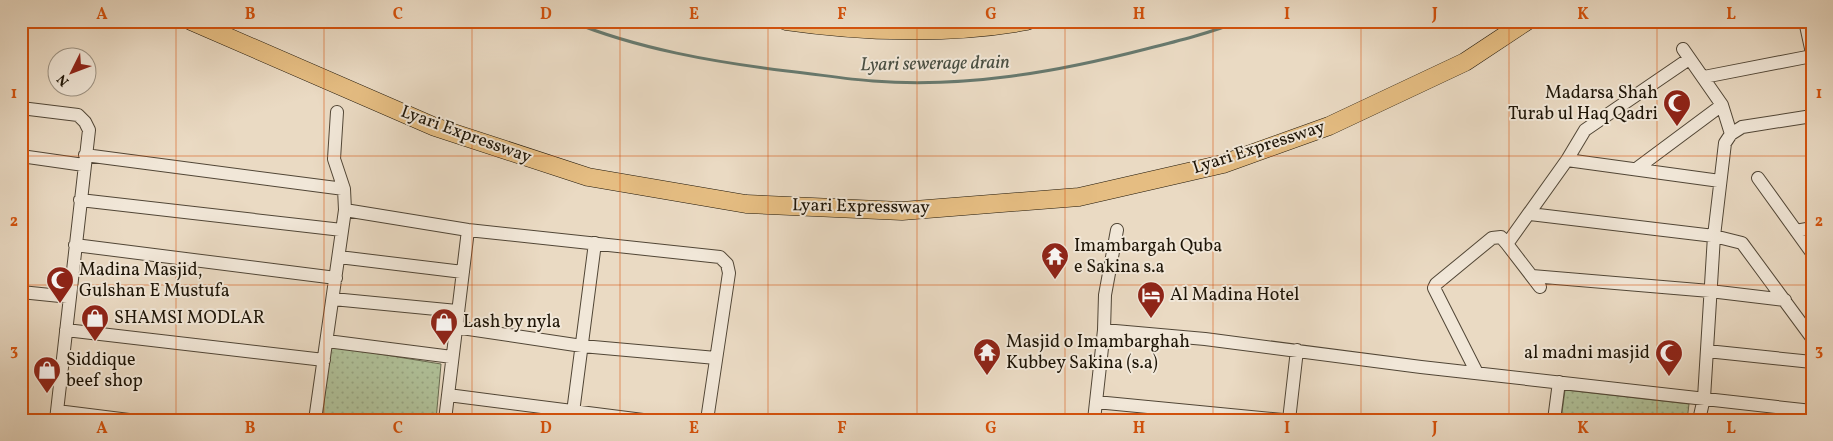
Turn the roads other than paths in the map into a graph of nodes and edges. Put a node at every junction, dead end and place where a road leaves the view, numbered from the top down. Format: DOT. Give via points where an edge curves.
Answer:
graph roads {
  1 [pos="191,21"];
  2 [pos="786,21"];
  3 [pos="1027,21"];
  4 [pos="1527,21"];
  5 [pos="1805,21"];
  6 [pos="1812,54"];
  7 [pos="1704,77"];
  8 [pos="1722,105"];
  9 [pos="21,108"];
  10 [pos="337,112"];
  11 [pos="1812,116"];
  12 [pos="1731,134"];
  13 [pos="21,156"];
  14 [pos="84,160"];
  15 [pos="1567,160"];
  16 [pos="1636,168"];
  17 [pos="1758,178"];
  18 [pos="1720,181"];
  19 [pos="344,189"];
  20 [pos="80,200"];
  21 [pos="345,210"];
  22 [pos="1530,214"];
  23 [pos="1812,228"];
  24 [pos="342,230"];
  25 [pos="468,230"];
  26 [pos="1117,230"];
  27 [pos="1796,231"];
  28 [pos="1714,236"];
  29 [pos="595,243"];
  30 [pos="1507,244"];
  31 [pos="75,245"];
  32 [pos="1812,253"];
  33 [pos="338,257"];
  34 [pos="463,272"];
  35 [pos="1532,276"];
  36 [pos="336,278"];
  37 [pos="1540,287"];
  38 [pos="1710,291"];
  39 [pos="21,292"];
  40 [pos="70,297"];
  41 [pos="333,299"];
  42 [pos="1785,300"];
  43 [pos="457,311"];
  44 [pos="455,327"];
  45 [pos="66,330"];
  46 [pos="1104,330"];
  47 [pos="1812,338"];
  48 [pos="327,341"];
  49 [pos="582,346"];
  50 [pos="1296,350"];
  51 [pos="1707,351"];
  52 [pos="452,357"];
  53 [pos="716,358"];
  54 [pos="324,360"];
  55 [pos="1812,362"];
  56 [pos="1476,373"];
  57 [pos="1559,382"];
  58 [pos="448,395"];
  59 [pos="1704,398"];
  60 [pos="1096,402"];
  61 [pos="1812,411"];
  62 [pos="56,415"];
  63 [pos="573,415"];
  64 [pos="129,420"];
  65 [pos="315,420"];
  66 [pos="446,420"];
  67 [pos="642,420"];
  68 [pos="707,420"];
  69 [pos="1094,420"];
  70 [pos="1283,420"];
  71 [pos="1288,420"];
  72 [pos="1554,420"];
  73 [pos="1699,420"];
  1 -- 4 [label="highway, Lyari Expressway" via="435,127 588,177 746,204 902,211 1079,197 1223,164 1329,126 1446,71"];
  2 -- 3 [label="highway" via="876,29 977,27"];
  5 -- 6 [label="street"];
  6 -- 7 [label="street"];
  7 -- 8 [label="street"];
  7 -- 15 [label="street" via="1686,54 1585,130"];
  8 -- 12 [label="street"];
  8 -- 16 [label="street"];
  9 -- 14 [label="street" via="78,115 89,130"];
  10 -- 19 [label="street" via="334,159"];
  11 -- 12 [label="street" via="1742,128"];
  12 -- 18 [label="street" via="1725,143"];
  13 -- 14 [label="street"];
  14 -- 19 [label="street"];
  14 -- 20 [label="street"];
  15 -- 16 [label="street"];
  15 -- 22 [label="street"];
  16 -- 18 [label="street"];
  17 -- 27 [label="street"];
  18 -- 28 [label="street"];
  19 -- 21 [label="street"];
  20 -- 24 [label="street"];
  20 -- 31 [label="street"];
  21 -- 24 [label="street"];
  21 -- 25 [label="street"];
  22 -- 28 [label="street"];
  22 -- 30 [label="street"];
  23 -- 27 [label="street"];
  24 -- 33 [label="street"];
  25 -- 29 [label="street"];
  25 -- 34 [label="street"];
  26 -- 46 [label="street" via="1105,296"];
  27 -- 32 [label="street"];
  28 -- 38 [label="street"];
  28 -- 42 [label="street" via="1742,243"];
  29 -- 49 [label="street"];
  29 -- 53 [label="street" via="720,258 727,264 729,273"];
  30 -- 35 [label="street"];
  30 -- 56 [label="street" via="1501,237 1492,238 1434,288"];
  31 -- 36 [label="street"];
  31 -- 40 [label="street"];
  33 -- 34 [label="street"];
  33 -- 36 [label="street"];
  34 -- 43 [label="street"];
  35 -- 37 [label="street"];
  35 -- 38 [label="street"];
  36 -- 41 [label="street"];
  38 -- 42 [label="street"];
  38 -- 51 [label="street"];
  39 -- 40 [label="street"];
  40 -- 45 [label="street"];
  41 -- 43 [label="street"];
  41 -- 48 [label="street"];
  42 -- 47 [label="street"];
  43 -- 44 [label="street"];
  44 -- 49 [label="street"];
  44 -- 52 [label="street"];
  45 -- 54 [label="street"];
  45 -- 62 [label="street"];
  46 -- 50 [label="street"];
  46 -- 60 [label="street"];
  48 -- 52 [label="street"];
  48 -- 54 [label="street"];
  49 -- 53 [label="street"];
  49 -- 63 [label="street"];
  50 -- 56 [label="street"];
  50 -- 71 [label="street"];
  51 -- 55 [label="street"];
  51 -- 59 [label="street"];
  52 -- 58 [label="street"];
  53 -- 68 [label="street"];
  54 -- 65 [label="street"];
  56 -- 57 [label="street"];
  57 -- 59 [label="street"];
  57 -- 72 [label="street"];
  58 -- 63 [label="street"];
  58 -- 66 [label="street"];
  59 -- 61 [label="street"];
  59 -- 73 [label="street"];
  60 -- 69 [label="street"];
  60 -- 70 [label="street"];
  62 -- 64 [label="street"];
  63 -- 67 [label="street"];
}
